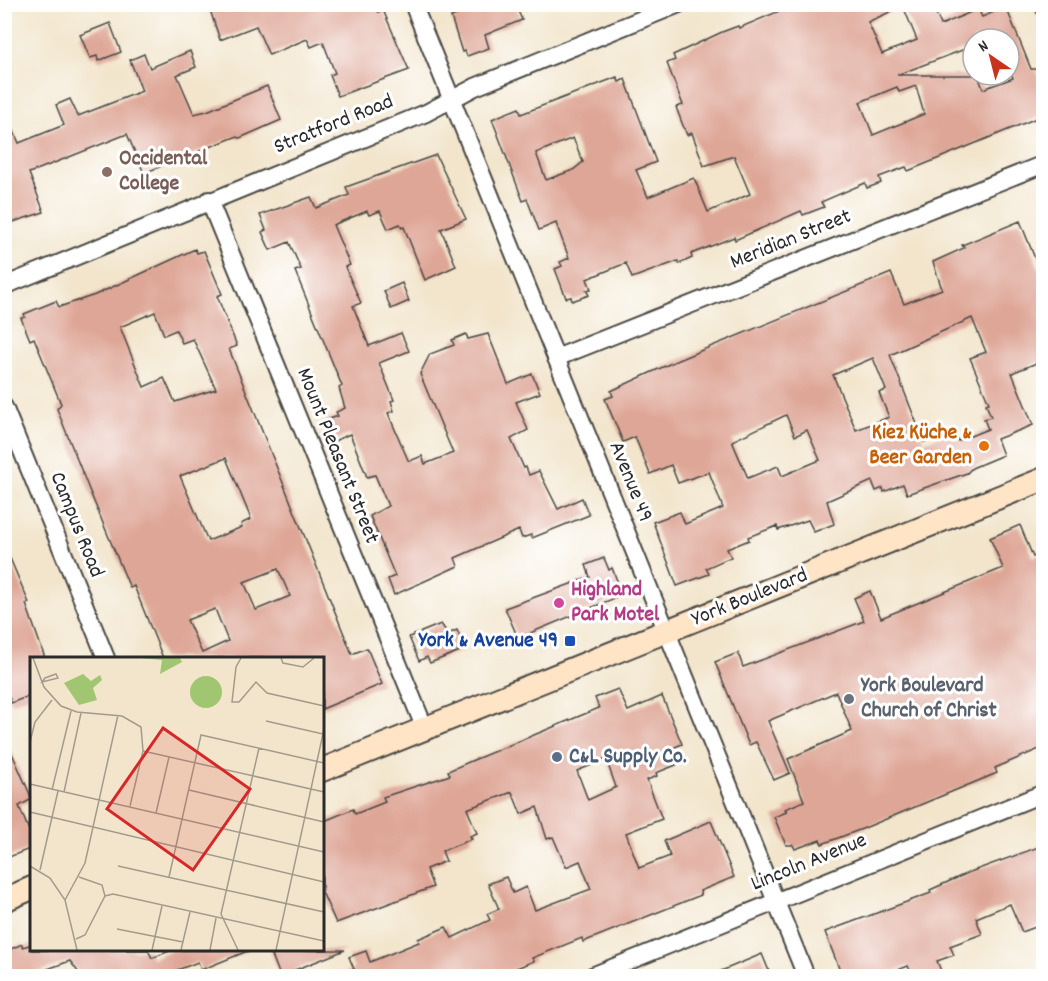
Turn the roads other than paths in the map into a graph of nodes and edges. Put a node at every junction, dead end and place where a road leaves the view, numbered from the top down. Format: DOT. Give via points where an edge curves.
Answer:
graph roads {
  1 [pos="413,4"];
  2 [pos="679,4"];
  3 [pos="450,100"];
  4 [pos="1044,164"];
  5 [pos="208,200"];
  6 [pos="4,286"];
  7 [pos="556,358"];
  8 [pos="4,407"];
  9 [pos="1044,479"];
  10 [pos="666,631"];
  11 [pos="106,657"];
  12 [pos="425,729"];
  13 [pos="324,769"];
  14 [pos="1044,793"];
  15 [pos="30,889"];
  16 [pos="4,900"];
  17 [pos="775,900"];
  18 [pos="592,976"];
  19 [pos="806,976"];
  1 -- 3 [label="street, Avenue 49"];
  2 -- 3 [label="street, Stratford Road"];
  3 -- 5 [label="street, Stratford Road"];
  3 -- 7 [label="street, Avenue 49"];
  4 -- 7 [label="street, Meridian Street"];
  5 -- 6 [label="street, Stratford Road"];
  5 -- 12 [label="street, Mount Pleasant Street"];
  7 -- 10 [label="street, Avenue 49"];
  8 -- 11 [label="street, Campus Road"];
  9 -- 10 [label="main road, York Boulevard"];
  10 -- 12 [label="main road, York Boulevard"];
  10 -- 17 [label="street, Avenue 49"];
  12 -- 13 [label="main road, York Boulevard"];
  14 -- 17 [label="street, Lincoln Avenue"];
  15 -- 16 [label="main road"];
  17 -- 18 [label="street, Lincoln Avenue"];
  17 -- 19 [label="street, Avenue 49"];
}
